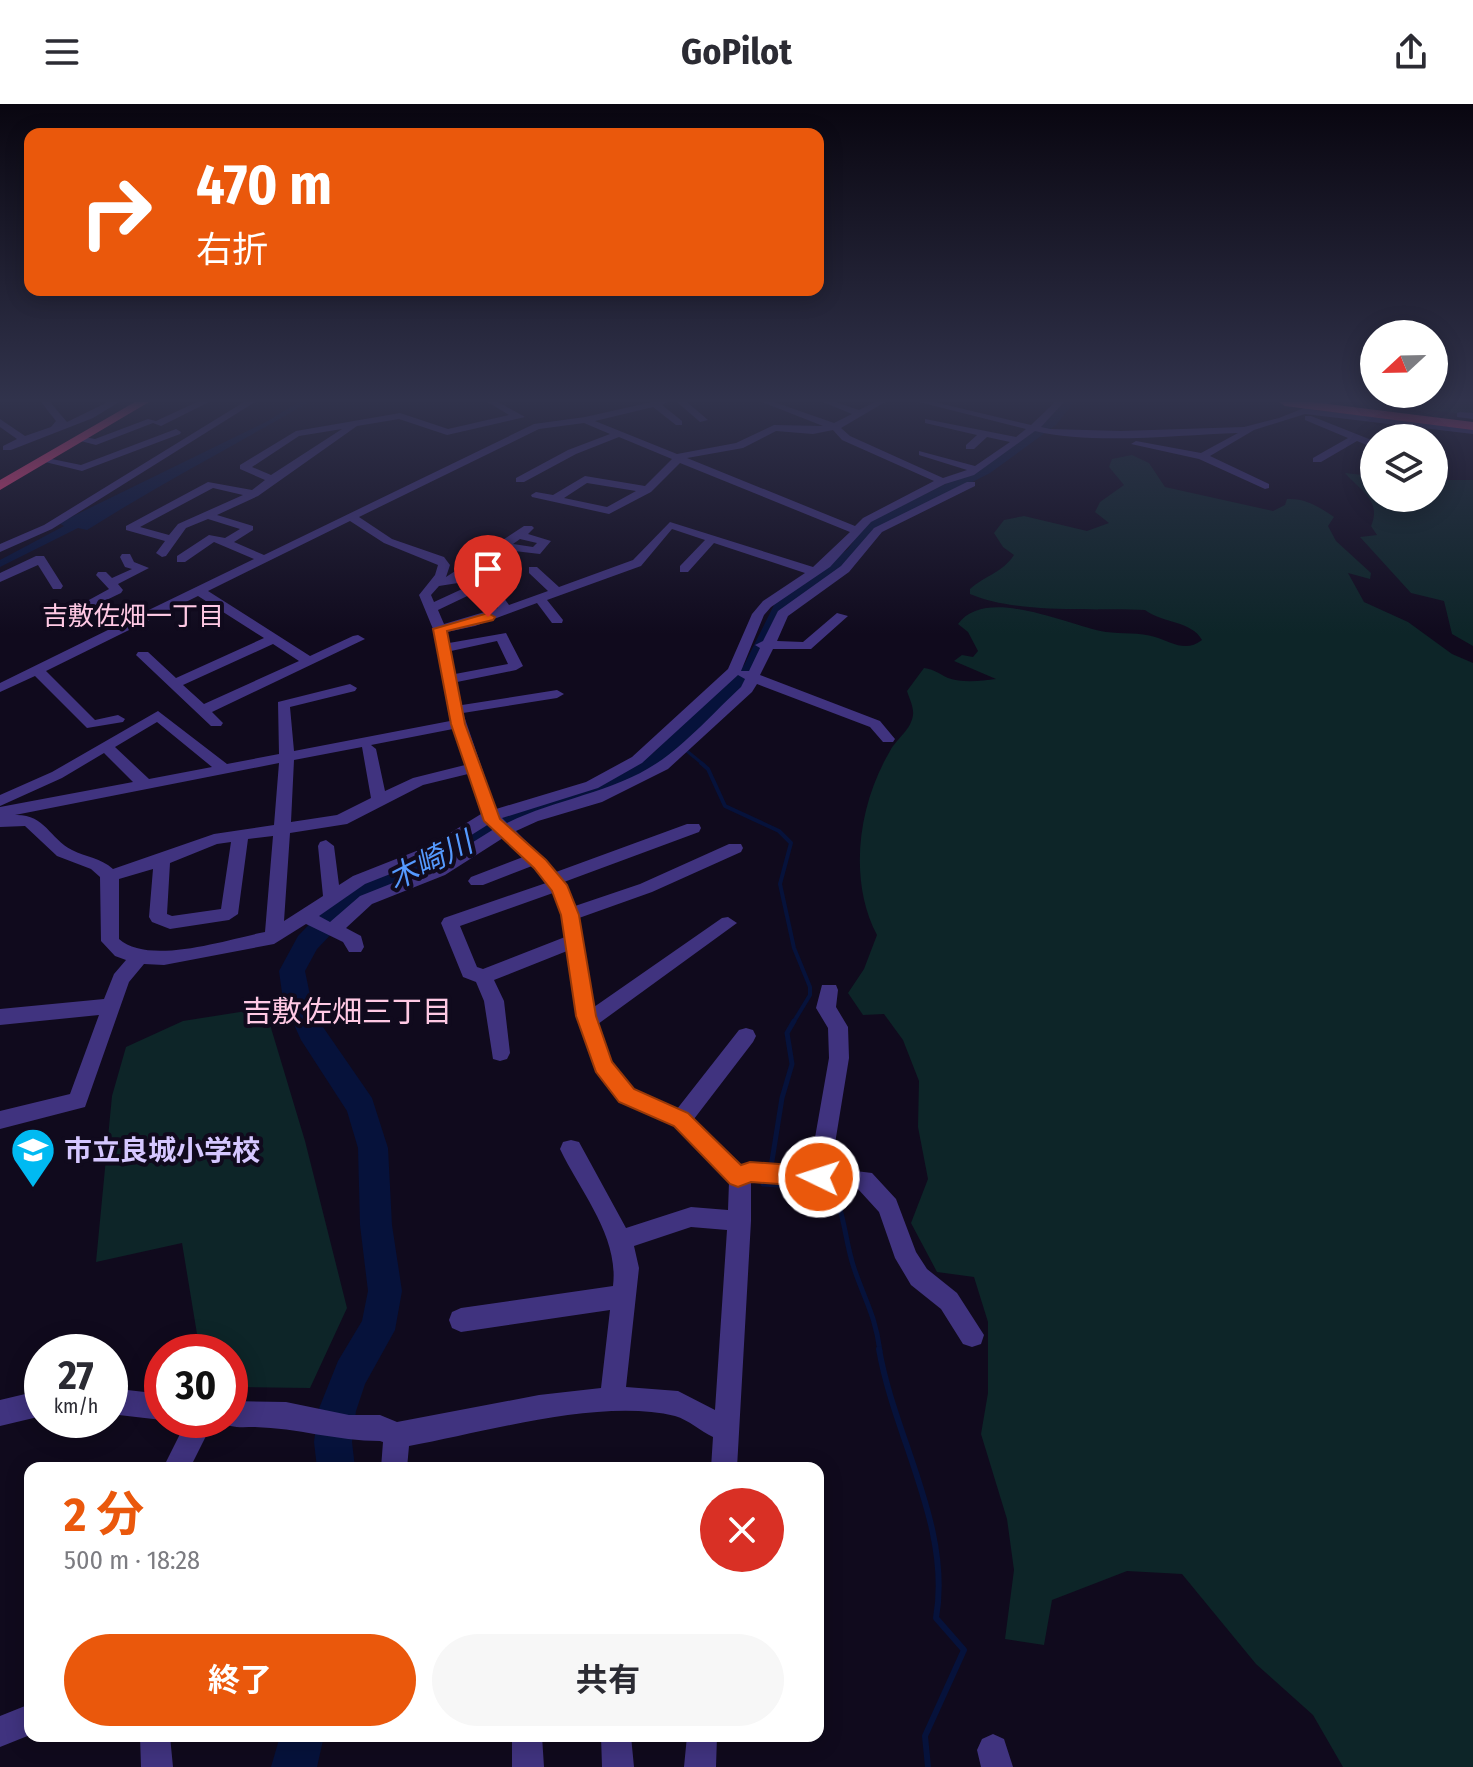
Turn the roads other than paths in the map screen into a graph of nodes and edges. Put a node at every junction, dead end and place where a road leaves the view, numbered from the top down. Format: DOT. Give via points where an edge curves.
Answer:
graph roads {
  1 [pos="272,479"];
  2 [pos="126,480"];
  3 [pos="426,480"];
  4 [pos="584,480"];
  5 [pos="588,480"];
  6 [pos="657,480"];
  7 [pos="730,480"];
  8 [pos="939,480"];
  9 [pos="952,480"];
  10 [pos="980,480"];
  11 [pos="1252,480"];
  12 [pos="942,481"];
  13 [pos="1265,486"];
  14 [pos="647,490"];
  15 [pos="254,494"];
  16 [pos="536,495"];
  17 [pos="555,499"];
  18 [pos="169,507"];
  19 [pos="209,516"];
  20 [pos="350,516"];
  21 [pos="855,530"];
  22 [pos="169,539"];
  23 [pos="712,539"];
  24 [pos="226,542"];
  25 [pos="502,546"];
  26 [pos="0,548"];
  27 [pos="162,553"];
  28 [pos="126,557"];
  29 [pos="261,558"];
  30 [pos="181,559"];
  31 [pos="684,569"];
  32 [pos="533,570"];
  33 [pos="815,572"];
  34 [pos="0,578"];
  35 [pos="434,583"];
  36 [pos="57,586"];
  37 [pos="199,591"];
  38 [pos="557,592"];
  39 [pos="539,598"];
  40 [pos="90,607"];
  41 [pos="429,609"];
  42 [pos="506,610"];
  43 [pos="842,616"];
  44 [pos="62,618"];
  45 [pos="557,620"];
  46 [pos="126,629"];
  47 [pos="440,629"];
  48 [pos="273,639"];
  49 [pos="358,639"];
  50 [pos="747,643"];
  51 [pos="771,645"];
  52 [pos="445,648"];
  53 [pos="143,655"];
  54 [pos="308,661"];
  55 [pos="37,670"];
  56 [pos="734,671"];
  57 [pos="755,677"];
  58 [pos="452,679"];
  59 [pos="174,684"];
  60 [pos="0,688"];
  61 [pos="350,688"];
  62 [pos="557,694"];
  63 [pos="202,711"];
  64 [pos="457,717"];
  65 [pos="683,717"];
  66 [pos="118,719"];
  67 [pos="216,723"];
  68 [pos="705,726"];
  69 [pos="888,739"];
  70 [pos="105,746"];
  71 [pos="368,749"];
  72 [pos="287,757"];
  73 [pos="637,760"];
  74 [pos="474,768"];
  75 [pos="224,769"];
  76 [pos="651,772"];
  77 [pos="145,784"];
  78 [pos="379,799"];
  79 [pos="0,801"];
  80 [pos="0,812"];
  81 [pos="490,816"];
  82 [pos="0,822"];
  83 [pos="693,828"];
  84 [pos="282,829"];
  85 [pos="503,831"];
  86 [pos="240,835"];
  87 [pos="326,846"];
  88 [pos="735,848"];
  89 [pos="535,859"];
  90 [pos="162,860"];
  91 [pos="109,876"];
  92 [pos="477,881"];
  93 [pos="555,883"];
  94 [pos="332,898"];
  95 [pos="229,914"];
  96 [pos="570,915"];
  97 [pos="308,916"];
  98 [pos="728,923"];
  99 [pos="332,931"];
  100 [pos="274,937"];
  101 [pos="574,941"];
  102 [pos="355,947"];
  103 [pos="223,948"];
  104 [pos="139,957"];
  105 [pos="483,977"];
  106 [pos="829,990"];
  107 [pos="112,1006"];
  108 [pos="0,1017"];
  109 [pos="588,1021"];
  110 [pos="746,1036"];
  111 [pos="500,1053"];
  112 [pos="0,1120"];
  113 [pos="681,1120"];
  114 [pos="571,1149"];
  115 [pos="738,1177"];
  116 [pos="819,1177"];
  117 [pos="740,1221"];
  118 [pos="621,1240"];
  119 [pos="624,1296"];
  120 [pos="461,1320"];
  121 [pos="972,1335"];
  122 [pos="612,1400"];
  123 [pos="24,1407"];
  124 [pos="0,1413"];
  125 [pos="248,1414"];
  126 [pos="727,1428"];
  127 [pos="397,1435"];
  128 [pos="192,1438"];
  129 [pos="179,1462"];
  130 [pos="395,1462"];
  131 [pos="724,1462"];
  132 [pos="24,1722"];
  133 [pos="0,1732"];
  134 [pos="155,1742"];
  135 [pos="527,1742"];
  136 [pos="616,1742"];
  137 [pos="702,1742"];
  138 [pos="157,1767"];
  139 [pos="528,1767"];
  140 [pos="618,1767"];
  141 [pos="700,1767"];
  1 -- 15 [label="street"];
  2 -- 26 [label="street" via="48,527"];
  3 -- 20 [label="street"];
  4 -- 17 [label="street"];
  5 -- 14 [label="street"];
  6 -- 14 [label="street"];
  7 -- 21 [label="street"];
  8 -- 12 [label="street"];
  9 -- 12 [label="street"];
  10 -- 51 [label="street" via="878,530 845,569 783,614"];
  11 -- 13 [label="street"];
  12 -- 21 [label="street"];
  14 -- 17 [label="street" via="609,511"];
  15 -- 18 [label="street" via="212,484"];
  15 -- 19 [label="street"];
  16 -- 17 [label="street"];
  18 -- 19 [label="street"];
  18 -- 22 [label="street" via="130,528"];
  19 -- 22 [label="street" via="182,526"];
  19 -- 24 [label="street" via="249,528"];
  20 -- 29 [label="street"];
  20 -- 35 [label="street" via="388,541 440,560 444,570"];
  21 -- 33 [label="street"];
  22 -- 27 [label="street"];
  23 -- 31 [label="street"];
  23 -- 33 [label="street"];
  23 -- 38 [label="street" via="670,525 637,563"];
  24 -- 29 [label="street"];
  24 -- 30 [label="street" via="213,537"];
  25 -- 25 [label="street" via="523,531 545,541 536,551"];
  25 -- 35 [label="street" via="454,580"];
  28 -- 40 [label="street" via="129,564 143,568 106,579 117,590"];
  29 -- 37 [label="street"];
  32 -- 38 [label="street"];
  33 -- 50 [label="street" via="767,604"];
  34 -- 36 [label="street" via="40,559"];
  35 -- 41 [label="street" via="425,595"];
  37 -- 46 [label="street"];
  37 -- 48 [label="street"];
  38 -- 39 [label="street"];
  39 -- 42 [label="street"];
  39 -- 45 [label="street"];
  40 -- 44 [label="street"];
  40 -- 46 [label="street"];
  41 -- 42 [label="street" via="486,582"];
  41 -- 47 [label="street"];
  42 -- 47 [label="street"];
  43 -- 51 [label="street" via="806,646"];
  46 -- 55 [label="street"];
  47 -- 52 [label="street"];
  48 -- 54 [label="street"];
  48 -- 59 [label="street"];
  49 -- 54 [label="street"];
  50 -- 51 [label="street"];
  50 -- 56 [label="street"];
  51 -- 57 [label="street"];
  52 -- 58 [label="street"];
  52 -- 58 [label="street" via="501,636 516,666"];
  53 -- 59 [label="street"];
  54 -- 63 [label="street"];
  55 -- 60 [label="street"];
  55 -- 66 [label="street" via="92,725"];
  56 -- 57 [label="street"];
  56 -- 65 [label="street"];
  57 -- 68 [label="street"];
  57 -- 69 [label="street" via="875,724"];
  58 -- 64 [label="street"];
  59 -- 63 [label="street"];
  61 -- 72 [label="street" via="283,705"];
  62 -- 64 [label="street"];
  63 -- 67 [label="street"];
  64 -- 72 [label="street"];
  64 -- 74 [label="street"];
  65 -- 68 [label="street"];
  65 -- 73 [label="street"];
  68 -- 76 [label="street"];
  70 -- 75 [label="street" via="158,715"];
  70 -- 77 [label="street"];
  70 -- 79 [label="street"];
  71 -- 78 [label="street"];
  72 -- 75 [label="street"];
  72 -- 84 [label="street"];
  73 -- 76 [label="street"];
  73 -- 81 [label="street" via="592,785"];
  74 -- 78 [label="street" via="418,781"];
  74 -- 81 [label="street"];
  75 -- 77 [label="street"];
  76 -- 85 [label="street"];
  77 -- 80 [label="street"];
  78 -- 84 [label="street" via="341,820"];
  81 -- 85 [label="street"];
  81 -- 94 [label="street" via="435,850 359,880"];
  82 -- 91 [label="street" via="35,824 59,850 99,865"];
  83 -- 93 [label="street"];
  84 -- 86 [label="street"];
  84 -- 100 [label="street"];
  85 -- 89 [label="street"];
  85 -- 99 [label="street" via="439,871 366,900"];
  86 -- 90 [label="street" via="214,839"];
  86 -- 95 [label="street"];
  87 -- 94 [label="street"];
  88 -- 96 [label="street"];
  89 -- 92 [label="street"];
  89 -- 93 [label="street"];
  90 -- 91 [label="street"];
  90 -- 95 [label="street" via="158,917 170,923"];
  91 -- 104 [label="street" via="110,941"];
  93 -- 96 [label="street"];
  93 -- 105 [label="street" via="450,923 470,972"];
  94 -- 97 [label="street"];
  95 -- 103 [label="street"];
  96 -- 101 [label="street"];
  97 -- 99 [label="street"];
  97 -- 100 [label="street"];
  98 -- 109 [label="street"];
  99 -- 102 [label="street" via="348,935"];
  100 -- 103 [label="street"];
  101 -- 105 [label="street"];
  101 -- 109 [label="street"];
  103 -- 104 [label="street"];
  104 -- 107 [label="street" via="121,979"];
  105 -- 111 [label="street" via="494,1001"];
  106 -- 116 [label="street" via="826,1008 838,1027 839,1058"];
  107 -- 108 [label="street"];
  107 -- 112 [label="street" via="78,1101"];
  109 -- 113 [label="street" via="603,1066 626,1096"];
  110 -- 113 [label="street"];
  113 -- 115 [label="street"];
  114 -- 118 [label="street"];
  115 -- 116 [label="street" via="750,1172"];
  115 -- 117 [label="street"];
  116 -- 121 [label="street" via="864,1180 888,1206 919,1277 949,1301"];
  117 -- 118 [label="street" via="691,1217"];
  117 -- 126 [label="street"];
  118 -- 119 [label="street" via="627,1268"];
  119 -- 120 [label="street"];
  119 -- 122 [label="street"];
  122 -- 126 [label="street" via="680,1404 715,1427"];
  122 -- 127 [label="street"];
  123 -- 124 [label="street"];
  125 -- 127 [label="street" via="380,1428"];
  126 -- 131 [label="street"];
  127 -- 130 [label="street"];
  128 -- 129 [label="street"];
  132 -- 133 [label="street"];
  134 -- 138 [label="street"];
  135 -- 139 [label="street"];
  136 -- 140 [label="street"];
  137 -- 141 [label="street"];
}
